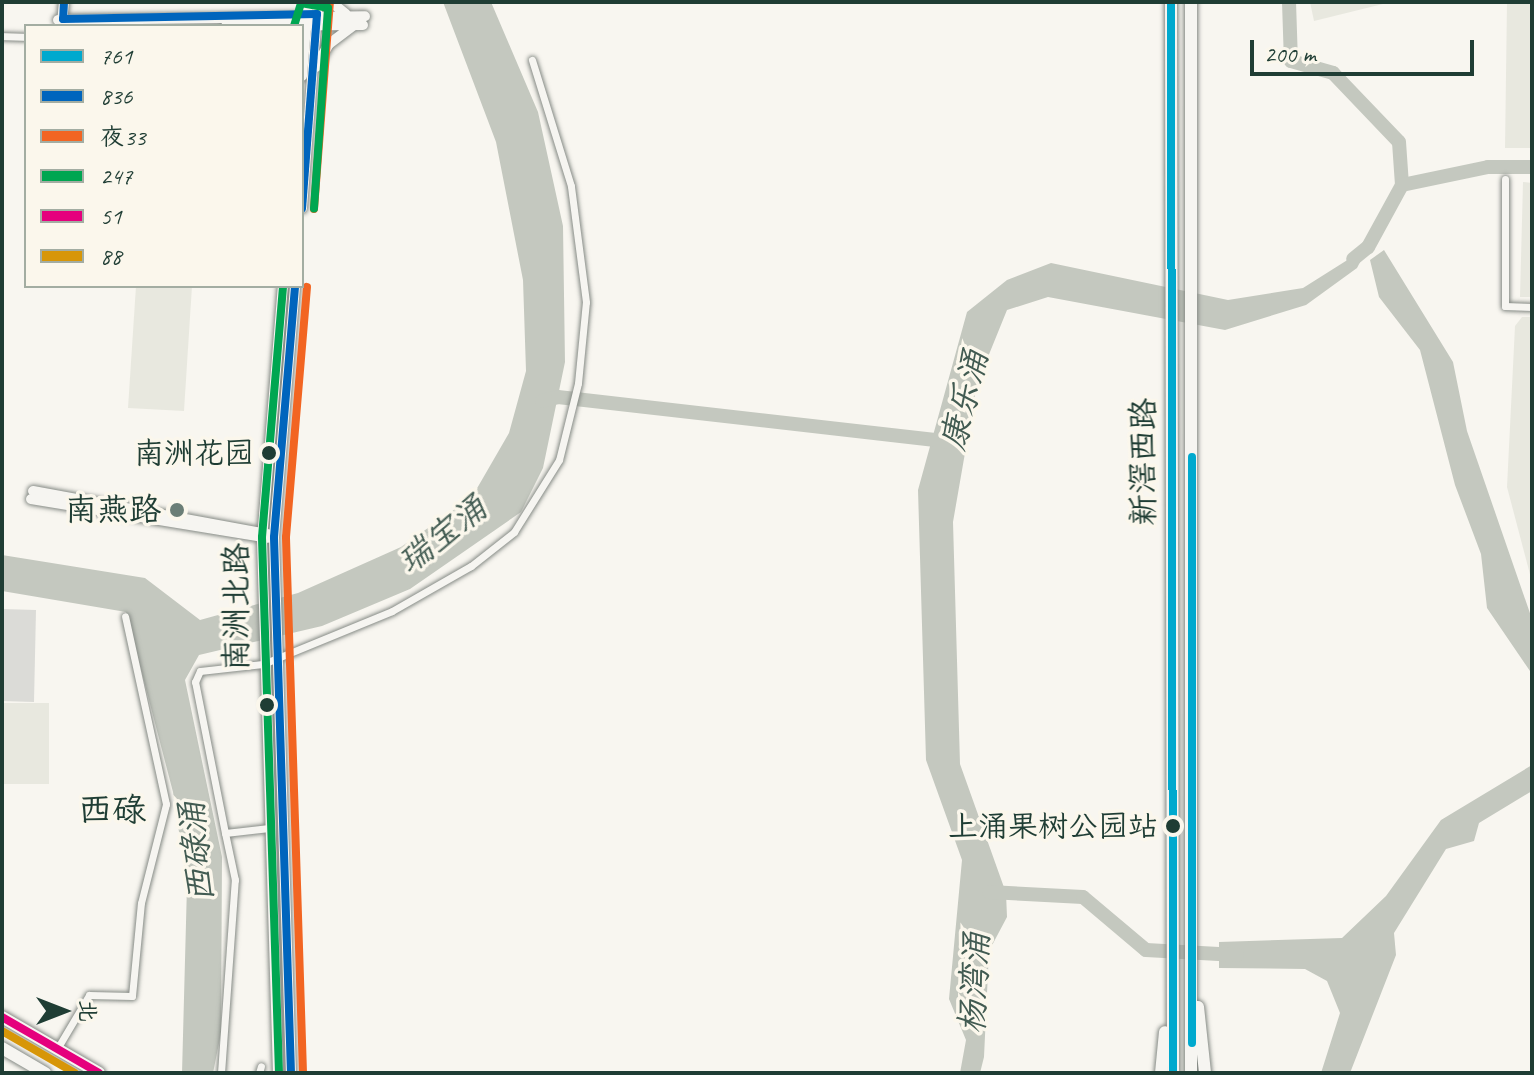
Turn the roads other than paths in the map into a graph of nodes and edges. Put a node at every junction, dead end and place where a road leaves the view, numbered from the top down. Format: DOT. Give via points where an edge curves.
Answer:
graph roads {
  1 [pos="57,2"];
  2 [pos="64,2"];
  3 [pos="318,2"];
  4 [pos="331,2"];
  5 [pos="1171,2"];
  6 [pos="1191,2"];
  7 [pos="311,15"];
  8 [pos="360,20"];
  9 [pos="60,23"];
  10 [pos="272,24"];
  11 [pos="2,36"];
  12 [pos="24,37"];
  13 [pos="304,55"];
  14 [pos="532,60"];
  15 [pos="307,76"];
  16 [pos="304,155"];
  17 [pos="1505,179"];
  18 [pos="283,288"];
  19 [pos="295,288"];
  20 [pos="1532,307"];
  21 [pos="32,495"];
  22 [pos="262,536"];
  23 [pos="274,537"];
  24 [pos="125,616"];
  25 [pos="274,651"];
  26 [pos="263,664"];
  27 [pos="269,828"];
  28 [pos="225,833"];
  29 [pos="1193,984"];
  30 [pos="1169,989"];
  31 [pos="2,1017"];
  32 [pos="2,1048"];
  33 [pos="56,1049"];
  34 [pos="45,1073"];
  35 [pos="99,1073"];
  36 [pos="221,1073"];
  37 [pos="278,1073"];
  38 [pos="291,1073"];
  39 [pos="1161,1073"];
  40 [pos="1173,1073"];
  41 [pos="1191,1073"];
  42 [pos="1205,1073"];
  1 -- 9 [label="main road"];
  2 -- 9 [label="main road"];
  3 -- 7 [label="main road"];
  4 -- 8 [label="main road"];
  5 -- 30 [label="highway, 新滘西路"];
  6 -- 29 [label="highway, 新滘西路"];
  7 -- 8 [label="main road"];
  7 -- 9 [label="main road"];
  7 -- 10 [label="main road"];
  7 -- 13 [label="main road"];
  7 -- 15 [label="main road"];
  8 -- 15 [label="main road" via="329,44"];
  11 -- 12 [label="street"];
  14 -- 25 [label="street" via="571,186 586,302 559,460 514,532 471,566 392,611"];
  15 -- 16 [label="main road"];
  17 -- 20 [label="street" via="1505,306"];
  18 -- 22 [label="main road, 南洲北路"];
  19 -- 23 [label="main road, 南洲北路"];
  21 -- 22 [label="main road"];
  22 -- 23 [label="main road"];
  22 -- 26 [label="main road, 南洲北路"];
  23 -- 25 [label="main road, 南洲北路"];
  24 -- 33 [label="street" via="166,804 141,903 132,996 89,995"];
  25 -- 26 [label="street"];
  25 -- 38 [label="main road, 南洲北路"];
  26 -- 27 [label="main road, 南洲北路"];
  26 -- 28 [label="street" via="200,671 195,682"];
  27 -- 28 [label="street"];
  27 -- 37 [label="main road, 南洲北路"];
  28 -- 36 [label="street" via="235,880 232,993"];
  29 -- 41 [label="highway"];
  29 -- 42 [label="highway"];
  30 -- 39 [label="highway"];
  30 -- 40 [label="highway"];
  31 -- 33 [label="highway"];
  32 -- 34 [label="highway"];
  33 -- 35 [label="highway"];
}
